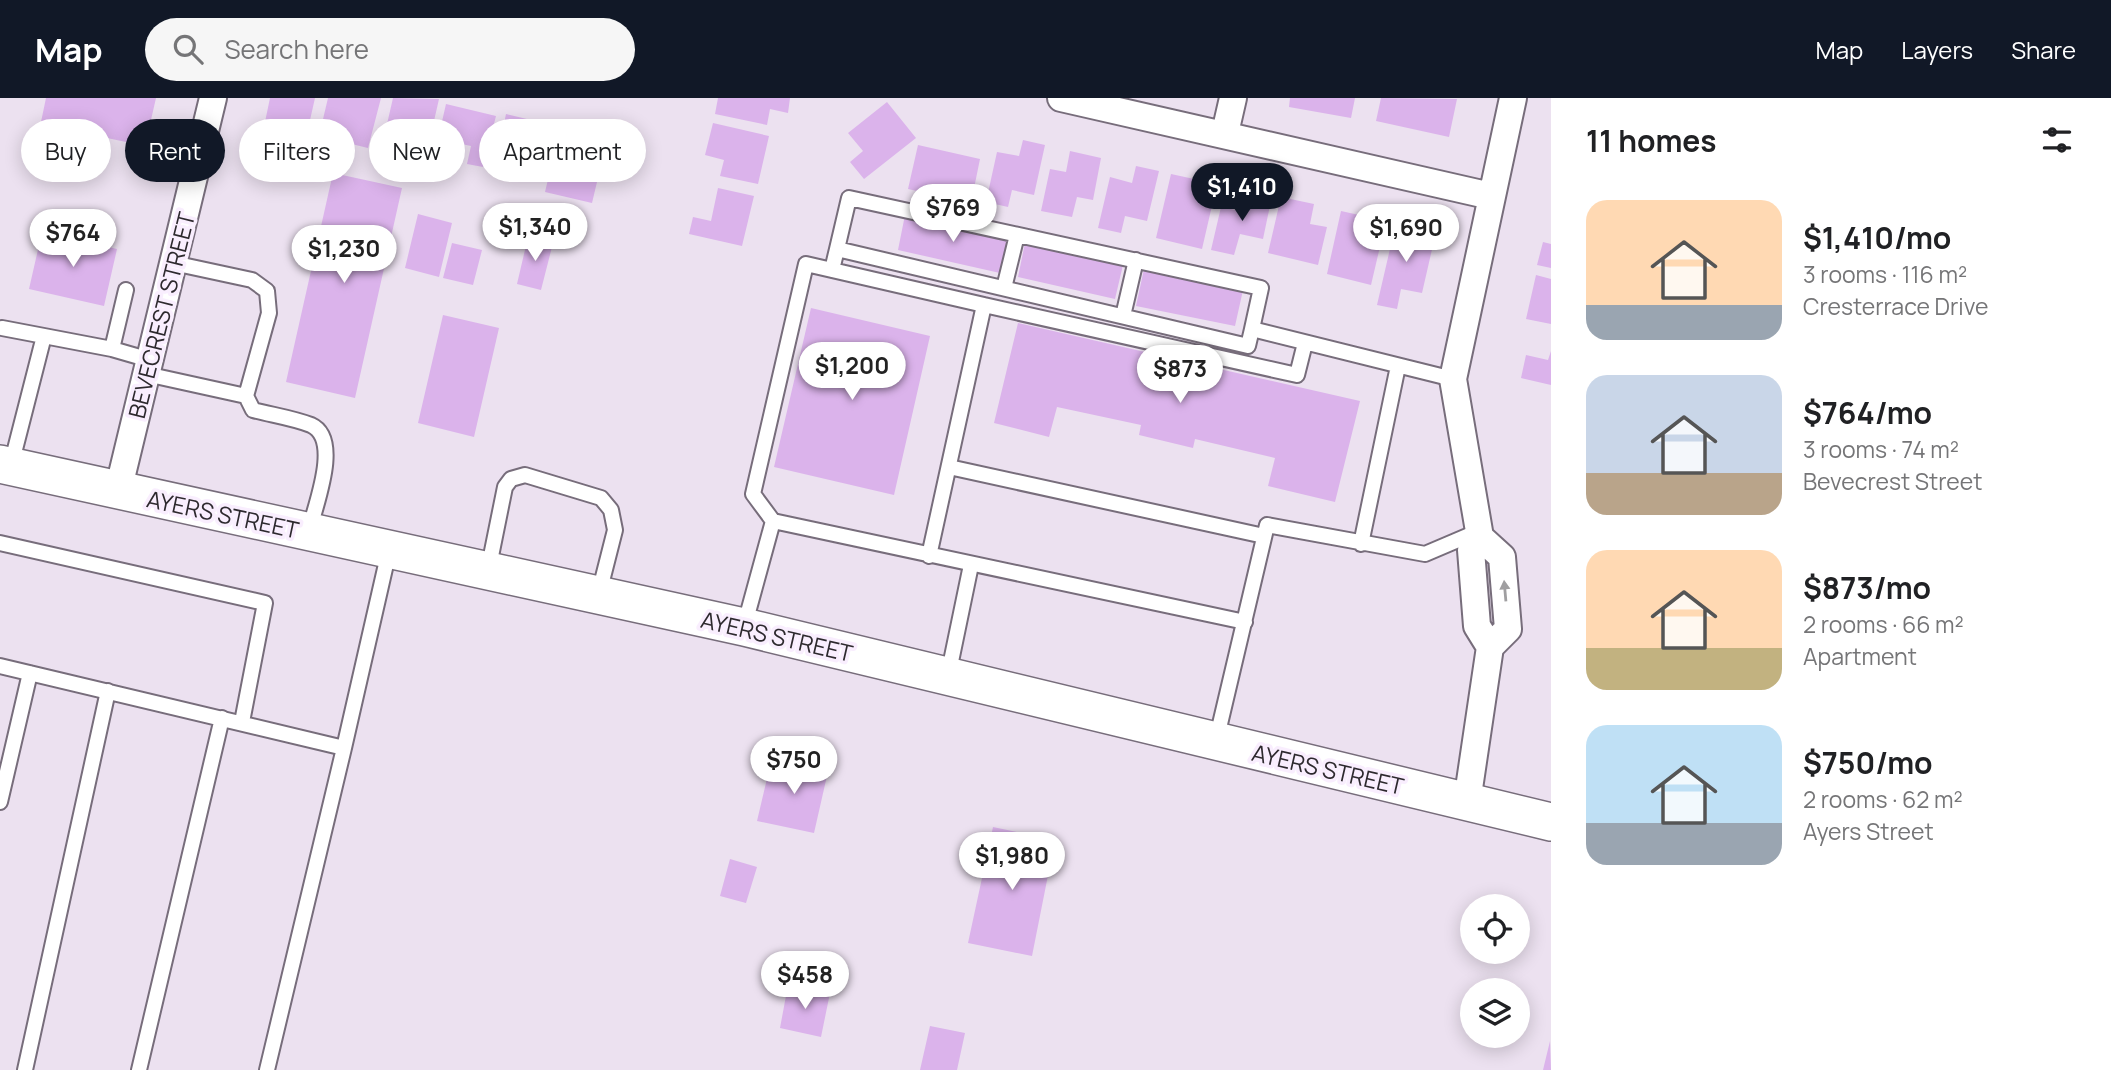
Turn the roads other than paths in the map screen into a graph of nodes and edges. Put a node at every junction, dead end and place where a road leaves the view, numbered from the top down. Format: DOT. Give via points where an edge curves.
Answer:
graph roads {
  1 [pos="213,98"];
  2 [pos="1061,98"];
  3 [pos="1233,98"];
  4 [pos="1513,98"];
  5 [pos="1225,134"];
  6 [pos="1491,196"];
  7 [pos="1017,234"];
  8 [pos="836,249"];
  9 [pos="1136,260"];
  10 [pos="173,263"];
  11 [pos="832,270"];
  12 [pos="1004,288"];
  13 [pos="126,290"];
  14 [pos="984,305"];
  15 [pos="1123,316"];
  16 [pos="2,328"];
  17 [pos="1252,329"];
  18 [pos="44,336"];
  19 [pos="1305,343"];
  20 [pos="112,349"];
  21 [pos="1398,366"];
  22 [pos="148,367"];
  23 [pos="1453,379"];
  24 [pos="246,396"];
  25 [pos="5,466"];
  26 [pos="949,467"];
  27 [pos="118,491"];
  28 [pos="773,520"];
  29 [pos="309,532"];
  30 [pos="1479,534"];
  31 [pos="1264,536"];
  32 [pos="0,542"];
  33 [pos="1361,544"];
  34 [pos="389,550"];
  35 [pos="929,556"];
  36 [pos="971,565"];
  37 [pos="488,571"];
  38 [pos="599,595"];
  39 [pos="1245,622"];
  40 [pos="744,627"];
  41 [pos="0,666"];
  42 [pos="30,673"];
  43 [pos="947,677"];
  44 [pos="108,691"];
  45 [pos="222,718"];
  46 [pos="242,722"];
  47 [pos="1215,742"];
  48 [pos="344,748"];
  49 [pos="0,802"];
  50 [pos="1467,802"];
  51 [pos="1551,822"];
  52 [pos="25,1070"];
  53 [pos="139,1070"];
  54 [pos="267,1070"];
  1 -- 10 [label="street, BEVECREST STREET"];
  2 -- 5 [label="street"];
  3 -- 5 [label="street"];
  4 -- 6 [label="street"];
  5 -- 6 [label="street"];
  6 -- 23 [label="street"];
  7 -- 8 [label="lane" via="849,198"];
  7 -- 9 [label="lane"];
  7 -- 12 [label="lane"];
  8 -- 11 [label="lane"];
  8 -- 12 [label="lane"];
  9 -- 15 [label="lane"];
  9 -- 17 [label="lane" via="1261,288"];
  10 -- 22 [label="street, BEVECREST STREET"];
  10 -- 24 [label="lane" via="252,280 267,291 269,313"];
  11 -- 14 [label="lane"];
  11 -- 28 [label="lane" via="806,264 753,494"];
  12 -- 15 [label="lane"];
  13 -- 20 [label="lane"];
  14 -- 19 [label="lane" via="1297,375"];
  14 -- 26 [label="lane"];
  15 -- 17 [label="lane" via="1248,346"];
  16 -- 18 [label="lane"];
  17 -- 19 [label="lane"];
  18 -- 20 [label="lane"];
  18 -- 25 [label="lane"];
  19 -- 21 [label="lane"];
  20 -- 22 [label="lane"];
  21 -- 23 [label="lane"];
  21 -- 33 [label="lane"];
  22 -- 24 [label="lane"];
  22 -- 27 [label="street, BEVECREST STREET"];
  23 -- 30 [label="street"];
  24 -- 29 [label="lane" via="253,410 322,433 327,460"];
  25 -- 27 [label="main road, AYERS STREET"];
  26 -- 31 [label="lane"];
  26 -- 35 [label="lane"];
  27 -- 29 [label="main road, AYERS STREET"];
  28 -- 35 [label="lane"];
  28 -- 40 [label="lane"];
  29 -- 34 [label="main road, AYERS STREET"];
  30 -- 33 [label="lane" via="1425,554"];
  30 -- 50 [label="street" via="1502,557 1508,629 1490,647"];
  31 -- 33 [label="lane" via="1267,525"];
  31 -- 39 [label="lane"];
  32 -- 46 [label="lane" via="265,604"];
  34 -- 37 [label="main road, AYERS STREET"];
  34 -- 48 [label="lane"];
  35 -- 36 [label="lane"];
  36 -- 39 [label="lane"];
  36 -- 43 [label="lane"];
  37 -- 38 [label="main road, AYERS STREET"];
  37 -- 38 [label="lane" via="505,487 525,475 601,498 611,510 615,530"];
  38 -- 40 [label="main road, AYERS STREET"];
  39 -- 47 [label="lane"];
  40 -- 43 [label="main road, AYERS STREET"];
  41 -- 42 [label="lane"];
  42 -- 44 [label="lane"];
  42 -- 49 [label="lane"];
  43 -- 47 [label="main road, AYERS STREET"];
  44 -- 45 [label="lane"];
  44 -- 52 [label="lane"];
  45 -- 46 [label="lane"];
  45 -- 53 [label="lane"];
  46 -- 48 [label="lane"];
  47 -- 50 [label="main road, AYERS STREET"];
  48 -- 54 [label="lane"];
  50 -- 51 [label="main road, AYERS STREET"];
}
